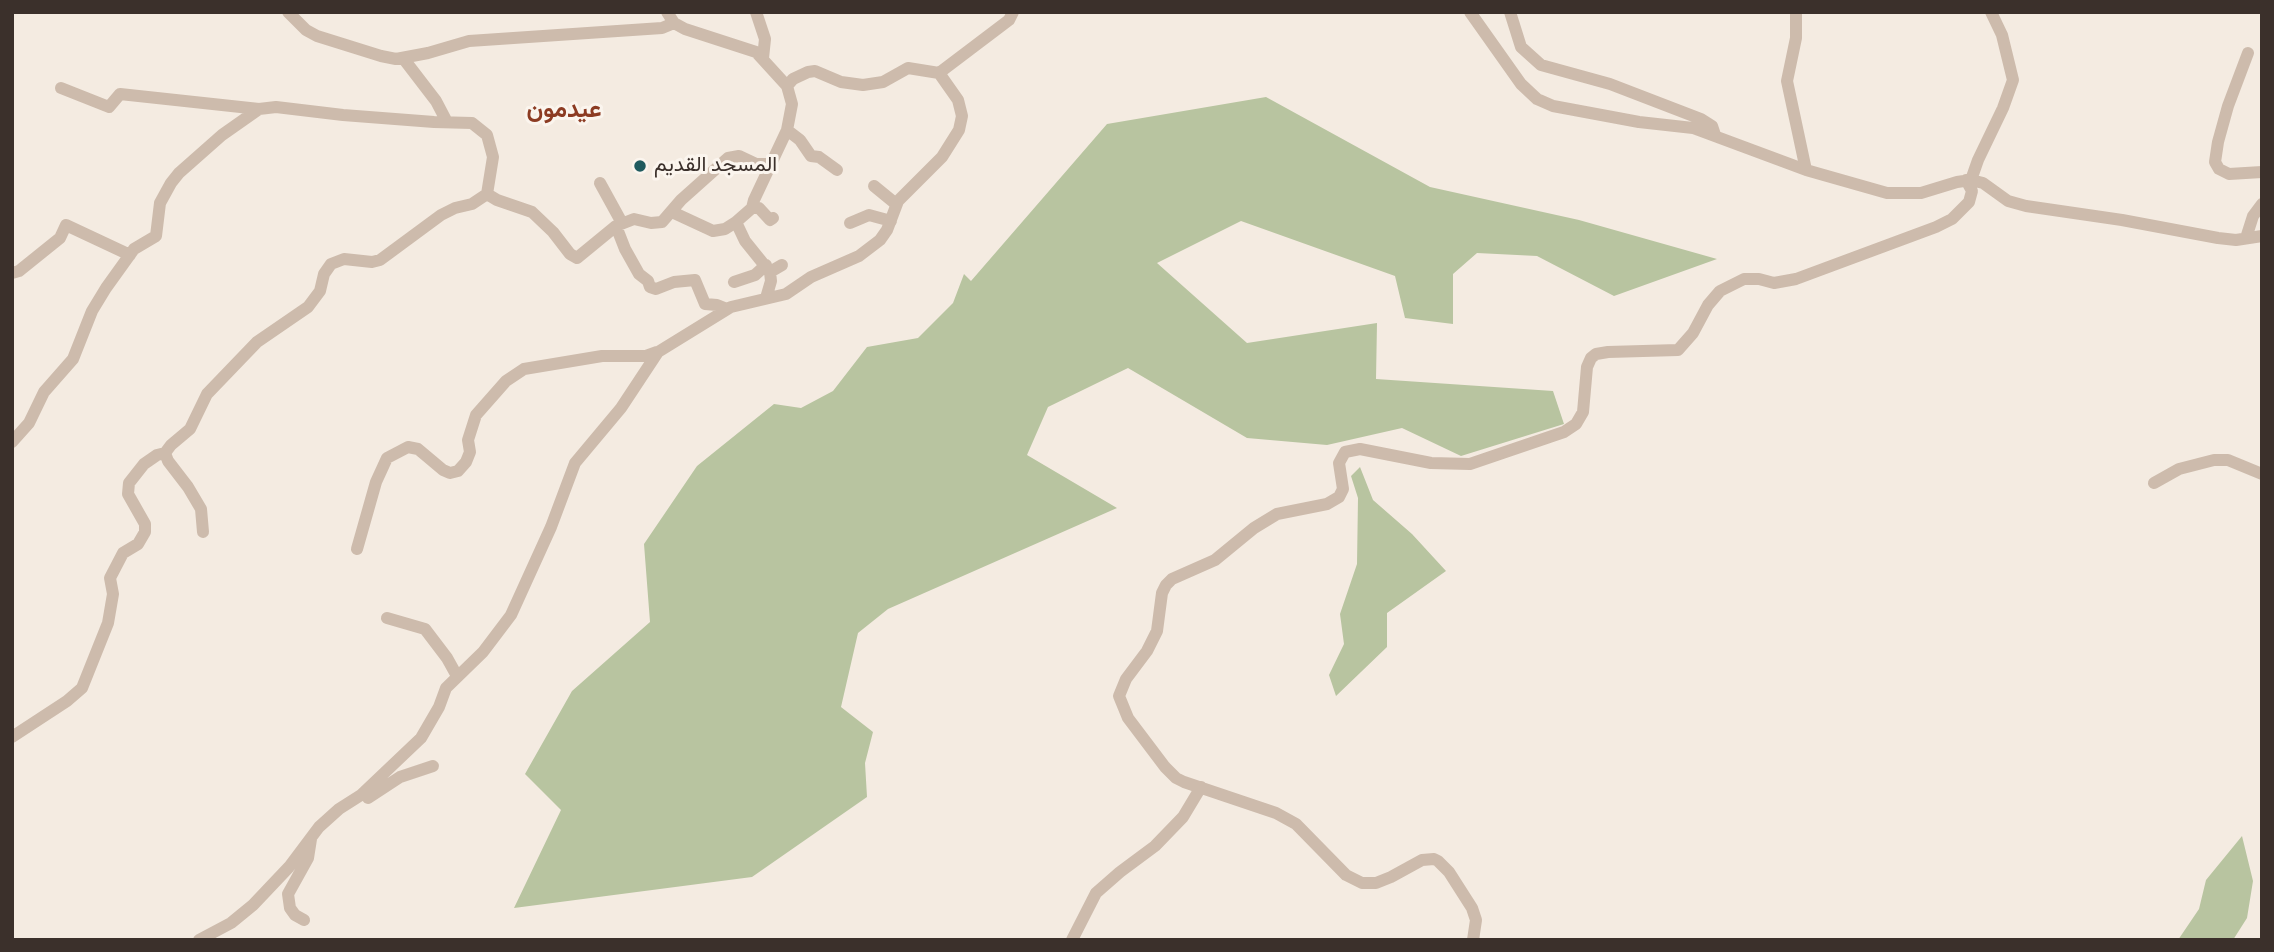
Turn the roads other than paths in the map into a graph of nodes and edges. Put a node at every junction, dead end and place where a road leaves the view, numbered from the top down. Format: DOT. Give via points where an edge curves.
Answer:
graph roads {
  1 [pos="288,12"];
  2 [pos="756,12"];
  3 [pos="1013,12"];
  4 [pos="1470,12"];
  5 [pos="1510,12"];
  6 [pos="1796,12"];
  7 [pos="1991,12"];
  8 [pos="671,18"];
  9 [pos="2248,53"];
  10 [pos="402,58"];
  11 [pos="763,58"];
  12 [pos="939,74"];
  13 [pos="787,86"];
  14 [pos="61,88"];
  15 [pos="259,109"];
  16 [pos="447,122"];
  17 [pos="788,130"];
  18 [pos="1715,135"];
  19 [pos="770,164"];
  20 [pos="836,170"];
  21 [pos="1806,170"];
  22 [pos="2262,172"];
  23 [pos="1969,180"];
  24 [pos="600,183"];
  25 [pos="874,186"];
  26 [pos="487,194"];
  27 [pos="896,204"];
  28 [pos="2262,204"];
  29 [pos="752,208"];
  30 [pos="672,212"];
  31 [pos="773,218"];
  32 [pos="891,221"];
  33 [pos="736,222"];
  34 [pos="850,223"];
  35 [pos="619,224"];
  36 [pos="2262,236"];
  37 [pos="2246,238"];
  38 [pos="130,255"];
  39 [pos="782,265"];
  40 [pos="768,269"];
  41 [pos="12,273"];
  42 [pos="734,282"];
  43 [pos="766,298"];
  44 [pos="727,309"];
  45 [pos="658,352"];
  46 [pos="12,442"];
  47 [pos="165,453"];
  48 [pos="2262,474"];
  49 [pos="2154,483"];
  50 [pos="203,531"];
  51 [pos="357,549"];
  52 [pos="387,618"];
  53 [pos="457,676"];
  54 [pos="12,737"];
  55 [pos="433,766"];
  56 [pos="1201,787"];
  57 [pos="361,795"];
  58 [pos="311,838"];
  59 [pos="304,920"];
  60 [pos="199,940"];
  61 [pos="1072,940"];
  62 [pos="1473,940"];
  1 -- 10 [label="street" via="317,36"];
  2 -- 11 [label="street" via="765,39"];
  3 -- 12 [label="street" via="1009,20"];
  4 -- 18 [label="street" via="1513,74 1537,99 1567,110"];
  5 -- 18 [label="street" via="1521,47 1541,65 1604,81 1701,118"];
  6 -- 21 [label="street" via="1787,81"];
  7 -- 23 [label="street" via="2013,80"];
  8 -- 10 [label="street" via="662,29 469,41"];
  8 -- 11 [label="street"];
  9 -- 22 [label="street" via="2228,106 2215,162 2228,174"];
  10 -- 16 [label="street"];
  11 -- 13 [label="street"];
  12 -- 13 [label="street" via="908,68 883,82 863,85 815,71"];
  12 -- 27 [label="street" via="958,100 959,130 942,157"];
  13 -- 17 [label="street" via="792,104"];
  14 -- 15 [label="street" via="109,107 120,94"];
  15 -- 16 [label="street"];
  15 -- 38 [label="street" via="179,173 160,203 156,236"];
  16 -- 26 [label="street" via="472,123 487,135 493,157"];
  17 -- 19 [label="street"];
  17 -- 20 [label="street" via="811,156"];
  18 -- 21 [label="street"];
  19 -- 29 [label="street"];
  19 -- 30 [label="street" via="759,165 739,156 728,158"];
  21 -- 23 [label="street" via="1903,194"];
  23 -- 37 [label="street" via="1983,183 2016,204 2218,239"];
  23 -- 56 [label="street" via="1969,202 1937,227 1797,279 1774,283 1744,279 1720,291 1678,350 1596,354 1587,367 1583,412 1564,432 1471,464 1431,463 1360,449 1345,452 1339,463 1343,489 1339,497 1327,504 1277,514 1215,560 1172,579 1162,593 1157,631 1126,679 1119,702 1171,774"];
  24 -- 35 [label="street"];
  25 -- 27 [label="street"];
  26 -- 35 [label="street" via="532,212 577,258"];
  26 -- 47 [label="street" via="440,215 380,260 344,259 331,264 308,307 257,342 204,398 190,429"];
  27 -- 32 [label="street"];
  28 -- 37 [label="street" via="2252,216"];
  29 -- 31 [label="street"];
  29 -- 33 [label="street"];
  30 -- 33 [label="street" via="713,231"];
  30 -- 35 [label="street" via="657,224 634,219"];
  32 -- 34 [label="street" via="869,215"];
  32 -- 43 [label="street" via="880,240 859,256 811,277 786,294"];
  33 -- 40 [label="street" via="744,241"];
  35 -- 44 [label="street" via="625,249 650,287 695,280 705,304"];
  36 -- 37 [label="street"];
  38 -- 41 [label="street" via="66,225 60,238"];
  38 -- 46 [label="street" via="92,311 73,359 44,392 29,423"];
  39 -- 40 [label="street"];
  40 -- 42 [label="street"];
  40 -- 43 [label="street"];
  43 -- 44 [label="street"];
  44 -- 45 [label="street"];
  45 -- 51 [label="street" via="524,369 506,381 476,415 468,440 470,452 458,471 443,470 418,449 408,447 387,458"];
  45 -- 53 [label="street" via="621,408 575,463 511,615 483,652"];
  47 -- 50 [label="street" via="201,509"];
  47 -- 54 [label="street" via="144,464 129,483 128,494 145,532 138,544 123,554 110,578 113,594 108,623 82,688"];
  48 -- 49 [label="street" via="2228,460 2214,460 2179,469"];
  52 -- 53 [label="street" via="425,629"];
  53 -- 57 [label="street" via="421,738"];
  55 -- 57 [label="street" via="400,777 365,801"];
  56 -- 61 [label="street" via="1183,817 1155,846 1096,893"];
  56 -- 62 [label="street" via="1296,824 1346,875 1362,883 1383,880 1422,860 1438,861 1472,908 1476,920"];
  57 -- 58 [label="street" via="332,815"];
  58 -- 59 [label="street" via="308,858 288,894 290,908"];
  58 -- 60 [label="street" via="253,905"];
}
